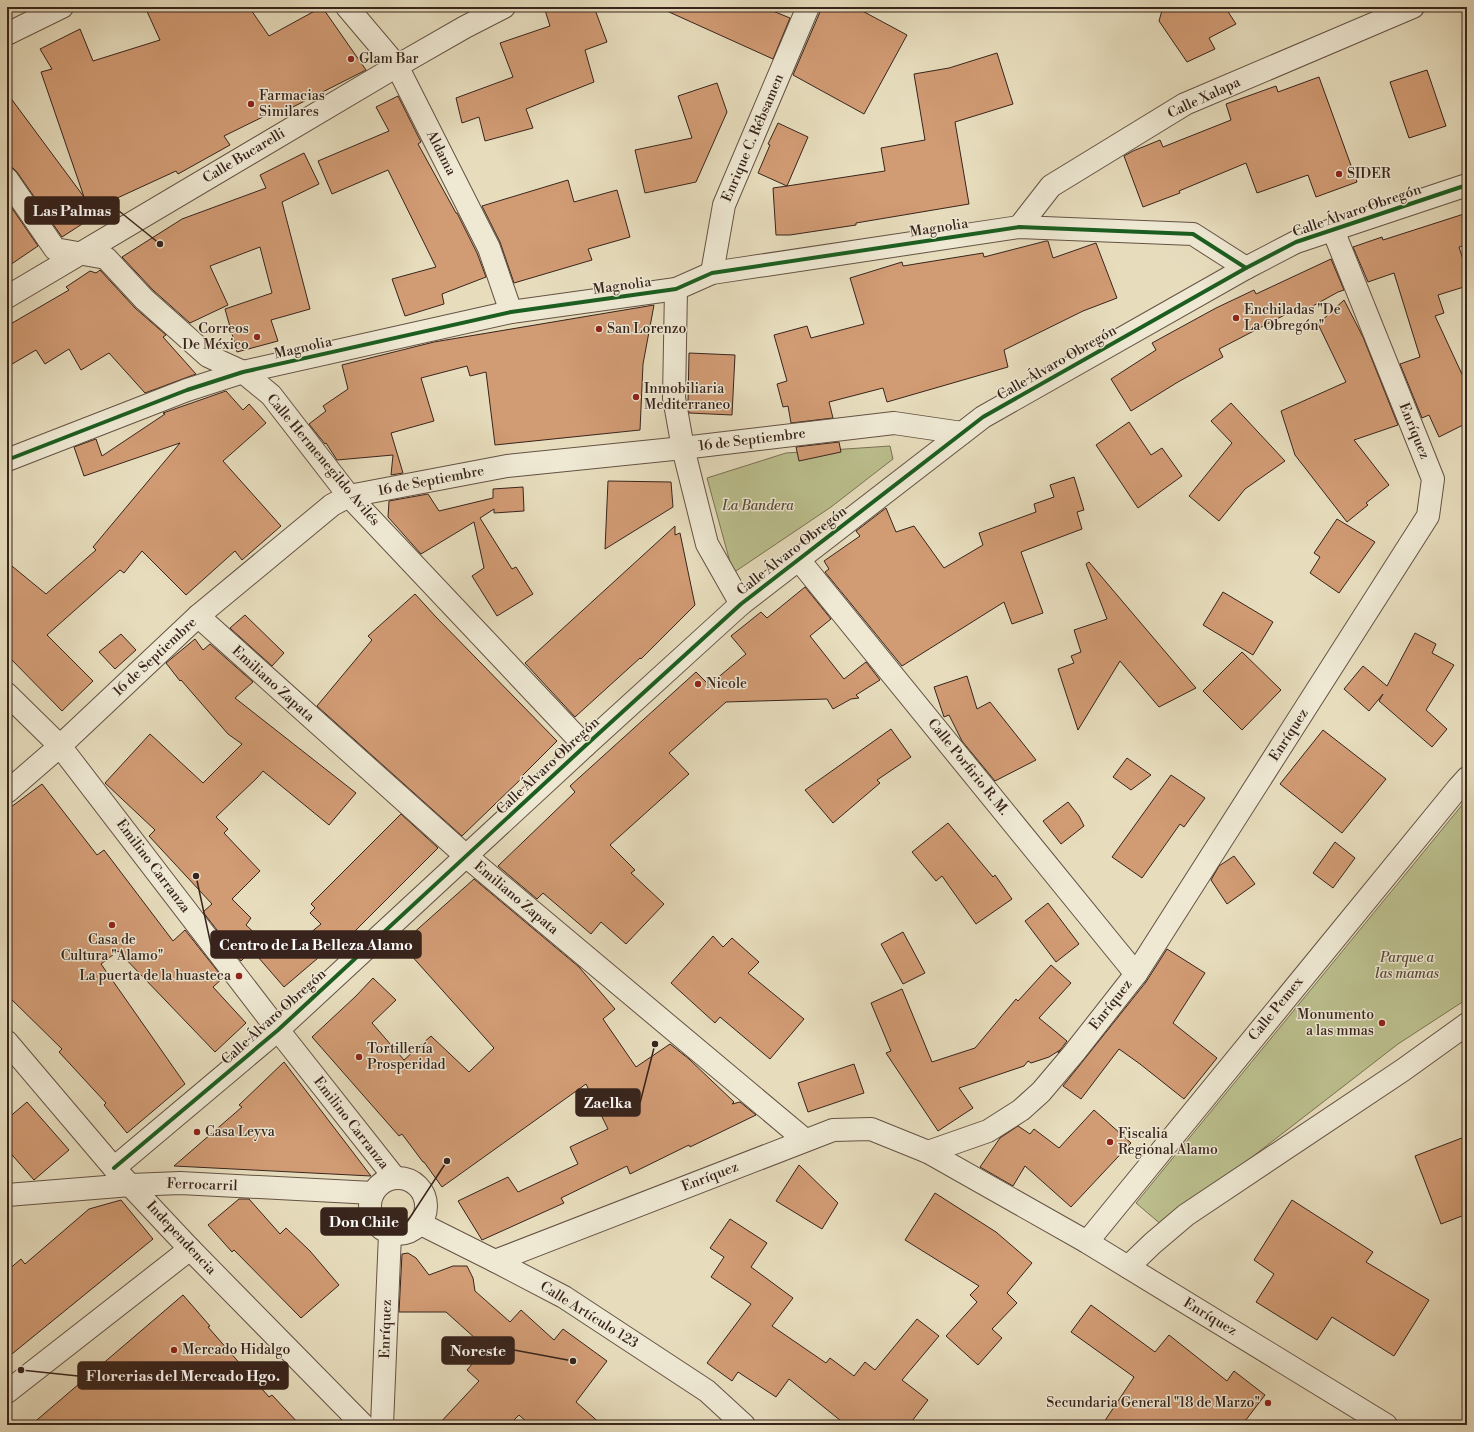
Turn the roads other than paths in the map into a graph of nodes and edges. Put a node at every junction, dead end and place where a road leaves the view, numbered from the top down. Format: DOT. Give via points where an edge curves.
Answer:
graph roads {
  1 [pos="62,7"];
  2 [pos="347,7"];
  3 [pos="504,7"];
  4 [pos="808,7"];
  5 [pos="1413,7"];
  6 [pos="7,34"];
  7 [pos="397,66"];
  8 [pos="7,179"];
  9 [pos="1467,186"];
  10 [pos="1019,227"];
  11 [pos="1333,230"];
  12 [pos="82,253"];
  13 [pos="1246,268"];
  14 [pos="712,273"];
  15 [pos="676,289"];
  16 [pos="7,297"];
  17 [pos="511,312"];
  18 [pos="243,372"];
  19 [pos="962,434"];
  20 [pos="683,448"];
  21 [pos="7,460"];
  22 [pos="349,496"];
  23 [pos="799,560"];
  24 [pos="741,604"];
  25 [pos="198,616"];
  26 [pos="7,694"];
  27 [pos="60,746"];
  28 [pos="585,746"];
  29 [pos="1467,778"];
  30 [pos="7,792"];
  31 [pos="466,856"];
  32 [pos="1136,974"];
  33 [pos="1467,1024"];
  34 [pos="278,1030"];
  35 [pos="7,1042"];
  36 [pos="806,1140"];
  37 [pos="928,1152"];
  38 [pos="114,1168"];
  39 [pos="395,1178"];
  40 [pos="131,1185"];
  41 [pos="373,1193"];
  42 [pos="7,1195"];
  43 [pos="421,1224"];
  44 [pos="390,1234"];
  45 [pos="1087,1242"];
  46 [pos="190,1249"];
  47 [pos="495,1261"];
  48 [pos="1128,1267"];
  49 [pos="11,1381"];
  50 [pos="363,1425"];
  51 [pos="382,1425"];
  52 [pos="744,1425"];
  53 [pos="1386,1425"];
  1 -- 6 [label="street"];
  2 -- 7 [label="street, Aldama"];
  3 -- 7 [label="street, Calle Bucarelli"];
  4 -- 14 [label="street, Enrique C. Rébsamen" via="724,205"];
  5 -- 10 [label="street, Calle Xalapa" via="1185,104 1050,186"];
  7 -- 12 [label="street, Calle Bucarelli"];
  7 -- 17 [label="street, Aldama" via="489,248"];
  8 -- 12 [label="street, Calle Hermenegildo Avilés" via="55,249"];
  9 -- 11 [label="street, Calle Álvaro Obregón"];
  10 -- 13 [label="street, Magnolia" via="1193,234"];
  10 -- 14 [label="street, Magnolia"];
  11 -- 13 [label="street, Calle Álvaro Obregón" via="1296,242"];
  11 -- 32 [label="street, Enríquez" via="1433,479 1428,516"];
  12 -- 16 [label="street, Calle Bucarelli"];
  12 -- 18 [label="street, Calle Hermenegildo Avilés" via="106,258 144,299 208,356"];
  13 -- 19 [label="street, Calle Álvaro Obregón" via="983,417"];
  14 -- 15 [label="street, Magnolia"];
  15 -- 17 [label="street, Magnolia"];
  15 -- 20 [label="street" via="674,398"];
  17 -- 18 [label="street, Magnolia"];
  18 -- 21 [label="street, Magnolia" via="187,390"];
  18 -- 22 [label="street, Calle Hermenegildo Avilés" via="271,395"];
  19 -- 20 [label="street, 16 de Septiembre" via="894,423"];
  19 -- 23 [label="street, Calle Álvaro Obregón"];
  20 -- 22 [label="street, 16 de Septiembre" via="507,466"];
  20 -- 24 [label="street" via="707,544"];
  22 -- 25 [label="street, 16 de Septiembre" via="332,505"];
  22 -- 28 [label="street, Calle Hermenegildo Avilés"];
  23 -- 24 [label="street, Calle Álvaro Obregón"];
  23 -- 32 [label="street, Calle Porfirio R. M."];
  24 -- 28 [label="street, Calle Álvaro Obregón"];
  25 -- 27 [label="street, 16 de Septiembre"];
  25 -- 31 [label="street, Emiliano Zapata"];
  26 -- 27 [label="street, Emilino Carranza"];
  27 -- 30 [label="street, 16 de Septiembre"];
  27 -- 34 [label="street, Emilino Carranza"];
  28 -- 31 [label="street, Calle Álvaro Obregón"];
  29 -- 45 [label="street, Calle Pemex"];
  31 -- 34 [label="street, Calle Álvaro Obregón"];
  31 -- 36 [label="street, Emiliano Zapata"];
  32 -- 37 [label="street, Enríquez" via="1074,1053 1041,1092 1021,1110 988,1131"];
  33 -- 48 [label="street" via="1403,1070 1186,1215"];
  34 -- 38 [label="street, Calle Álvaro Obregón"];
  34 -- 39 [label="street, Emilino Carranza"];
  35 -- 38 [label="street, Independencia"];
  36 -- 37 [label="street, Enríquez" via="833,1130 871,1129"];
  36 -- 47 [label="street, Enríquez"];
  37 -- 45 [label="street, Enríquez"];
  38 -- 40 [label="street, Independencia"];
  39 -- 41 [label="street" via="382,1183"];
  39 -- 43 [label="street" via="411,1181 423,1192 427,1208"];
  40 -- 41 [label="street, Ferrocarril" via="180,1183"];
  40 -- 42 [label="street, Ferrocarril"];
  40 -- 46 [label="street, Independencia"];
  41 -- 44 [label="street" via="370,1209 376,1224"];
  43 -- 44 [label="street" via="412,1231"];
  43 -- 47 [label="street, Calle Artículo 123"];
  44 -- 51 [label="street, Enríquez"];
  45 -- 48 [label="street, Enríquez"];
  46 -- 49 [label="street"];
  46 -- 50 [label="street, Independencia"];
  47 -- 52 [label="street, Calle Artículo 123" via="564,1297 707,1391"];
  48 -- 53 [label="street, Enríquez"];
}
